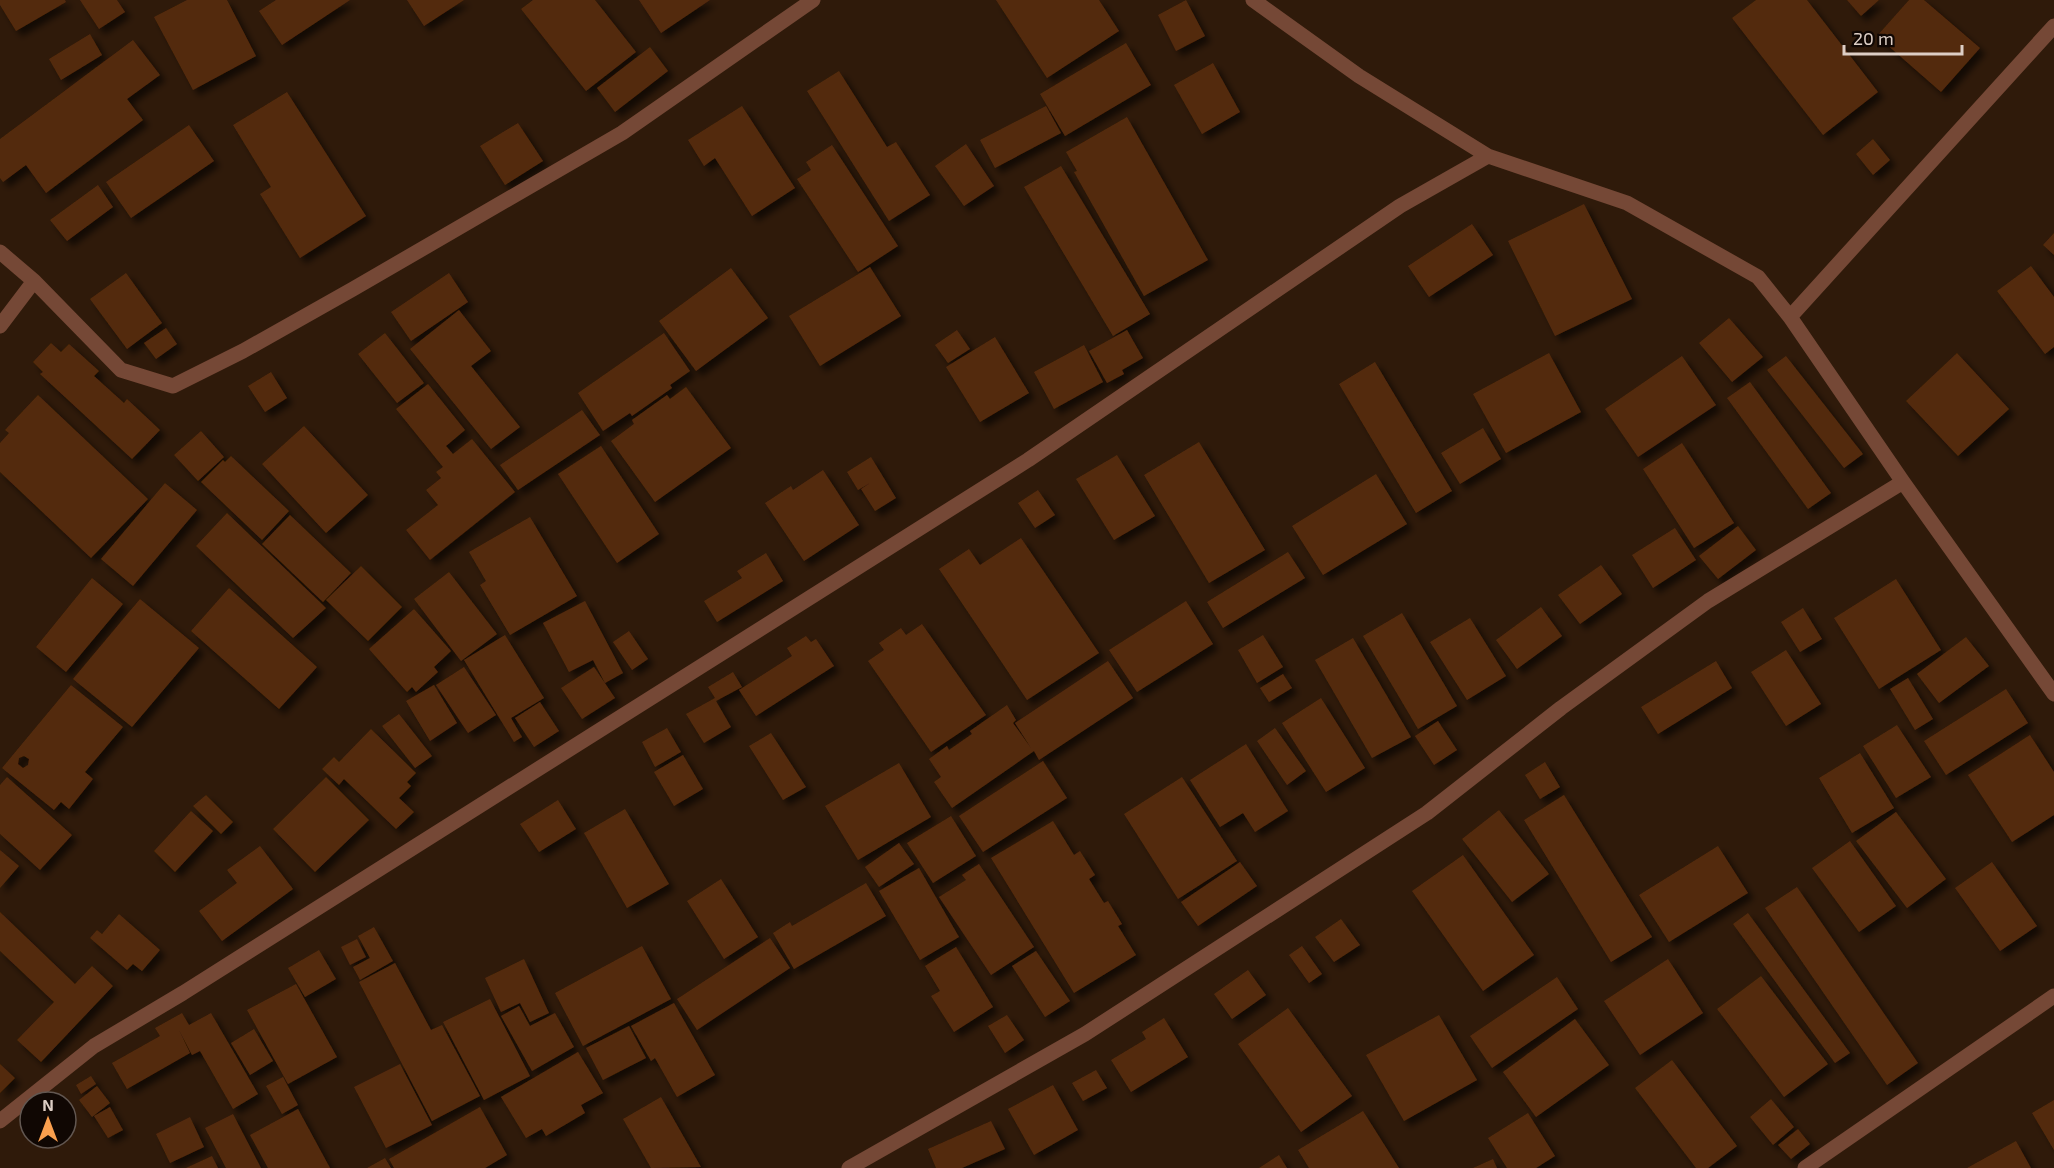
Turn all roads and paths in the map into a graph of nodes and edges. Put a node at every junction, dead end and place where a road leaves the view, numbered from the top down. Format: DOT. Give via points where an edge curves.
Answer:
graph roads {
  1 [pos="813,0"];
  2 [pos="1253,0"];
  3 [pos="2054,26"];
  4 [pos="1488,156"];
  5 [pos="0,252"];
  6 [pos="34,281"];
  7 [pos="1790,317"];
  8 [pos="0,326"];
  9 [pos="1903,482"];
  10 [pos="2054,694"];
  11 [pos="2054,996"];
  12 [pos="0,1121"];
  13 [pos="849,1168"];
  14 [pos="1806,1168"];
  1 -- 6 [label="street" via="622,133 243,351 173,386 121,370"];
  2 -- 4 [label="street" via="1359,76"];
  3 -- 7 [label="street"];
  4 -- 7 [label="street" via="1627,203 1758,277"];
  4 -- 12 [label="street" via="1400,206 1018,466 94,1046"];
  5 -- 6 [label="street"];
  6 -- 8 [label="street"];
  7 -- 9 [label="street"];
  9 -- 10 [label="street"];
  9 -- 13 [label="street" via="1708,601 1561,708 1427,813 1085,1034"];
  11 -- 14 [label="street"];
}
